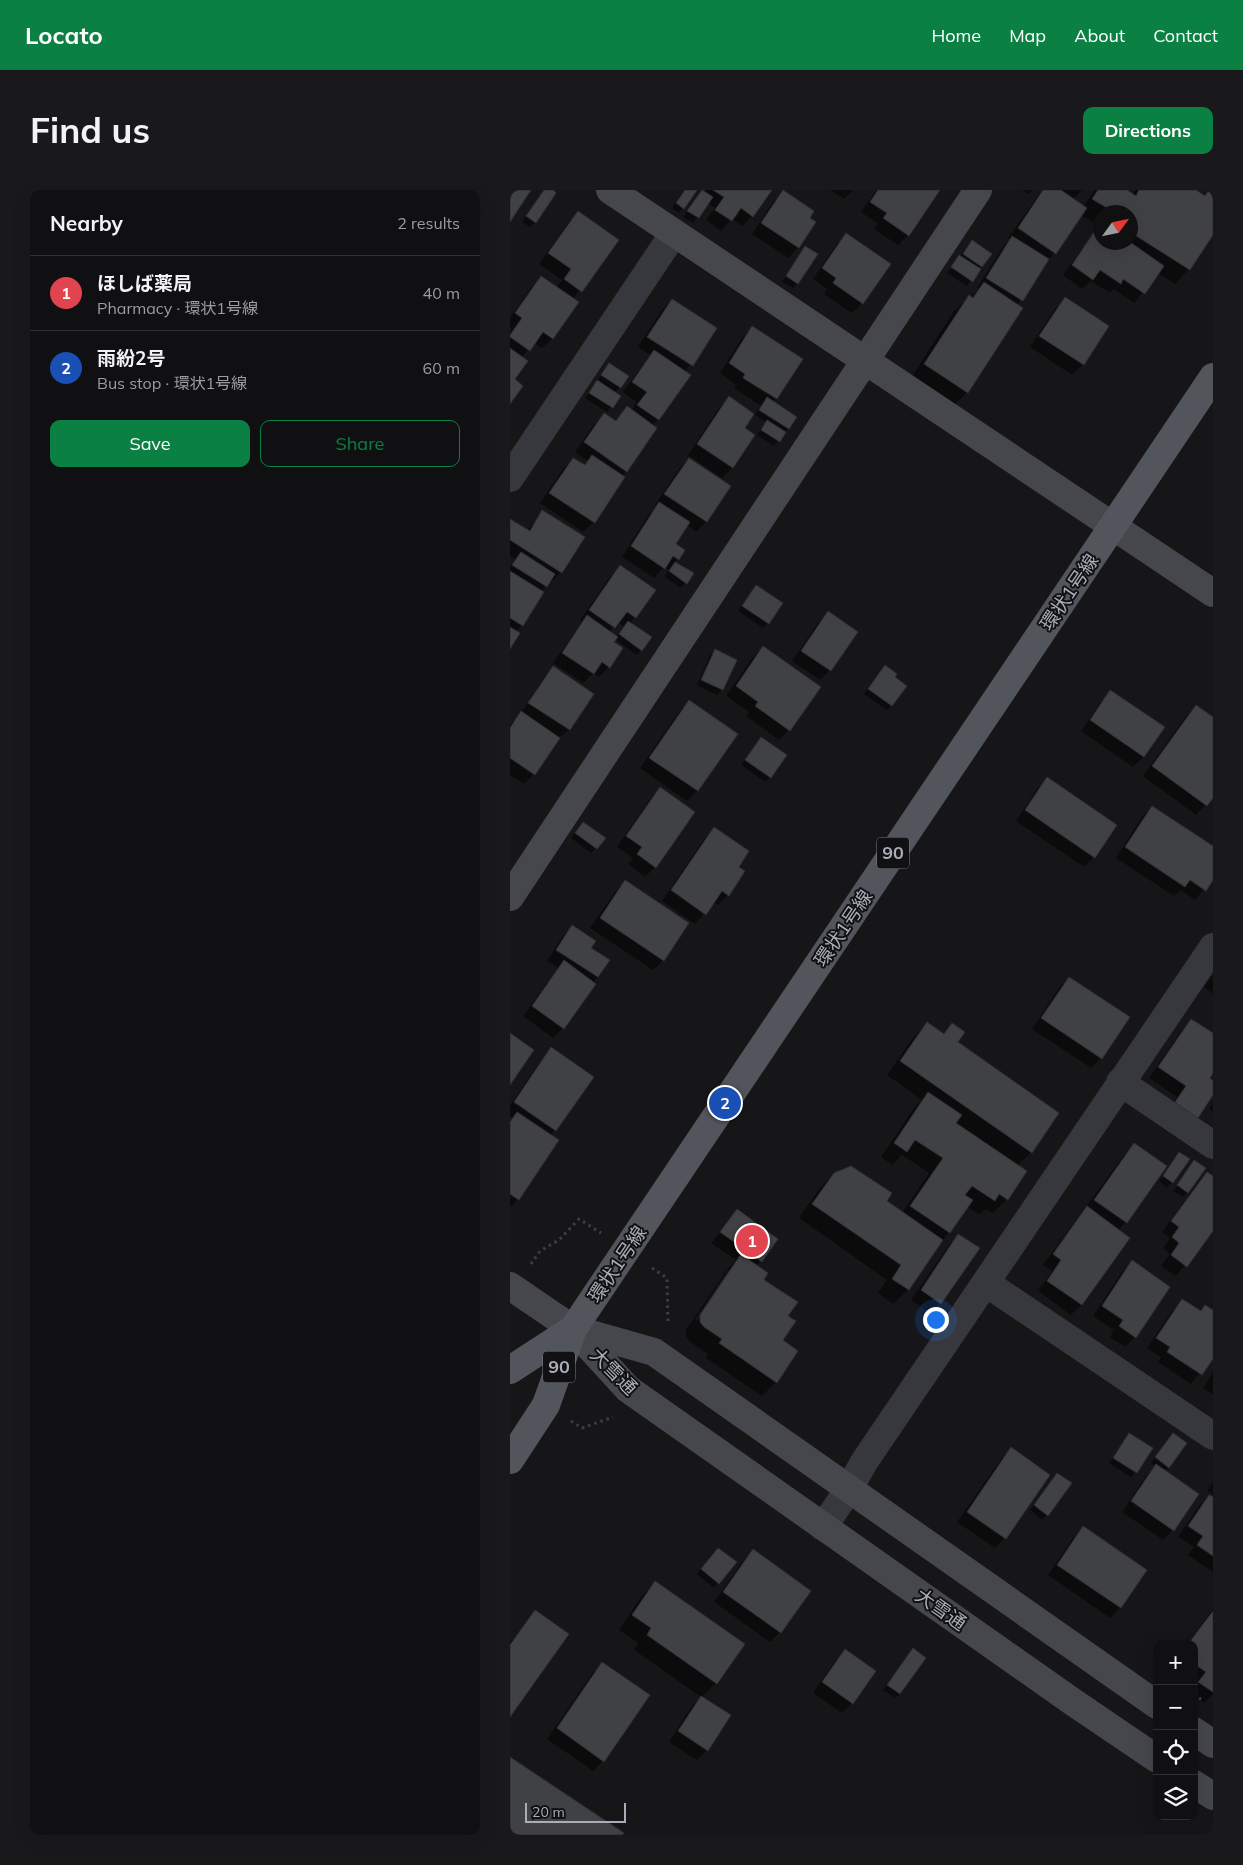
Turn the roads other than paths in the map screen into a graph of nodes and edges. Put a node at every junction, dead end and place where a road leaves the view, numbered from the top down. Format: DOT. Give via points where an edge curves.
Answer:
graph roads {
  1 [pos="610,190"];
  2 [pos="978,190"];
  3 [pos="674,233"];
  4 [pos="866,361"];
  5 [pos="1213,377"];
  6 [pos="510,478"];
  7 [pos="1113,526"];
  8 [pos="1213,593"];
  9 [pos="510,897"];
  10 [pos="1213,947"];
  11 [pos="1120,1082"];
  12 [pos="1213,1145"];
  13 [pos="986,1283"];
  14 [pos="510,1286"];
  15 [pos="573,1329"];
  16 [pos="510,1370"];
  17 [pos="1213,1436"];
  18 [pos="510,1460"];
  19 [pos="849,1489"];
  20 [pos="823,1526"];
  21 [pos="1153,1701"];
  22 [pos="1198,1734"];
  23 [pos="1213,1744"];
  24 [pos="1153,1755"];
  25 [pos="1198,1787"];
  26 [pos="1213,1796"];
  1 -- 3 [label="street"];
  2 -- 4 [label="street"];
  3 -- 4 [label="street"];
  3 -- 6 [label="street"];
  4 -- 7 [label="street"];
  4 -- 9 [label="street"];
  5 -- 7 [label="main road, 環状1号線 / 90"];
  7 -- 8 [label="street"];
  7 -- 15 [label="main road, 環状1号線 / 90"];
  10 -- 11 [label="street"];
  11 -- 12 [label="street"];
  11 -- 13 [label="street"];
  13 -- 17 [label="street"];
  13 -- 19 [label="street"];
  14 -- 15 [label="street"];
  15 -- 16 [label="main road, 環状1号線 / 90"];
  15 -- 18 [label="main road, 環状1号線 / 90" via="546,1405"];
  15 -- 19 [label="street, 大雪通" via="654,1352"];
  15 -- 20 [label="street, 大雪通" via="628,1389"];
  19 -- 20 [label="street"];
  19 -- 21 [label="street, 大雪通"];
  20 -- 24 [label="street, 大雪通"];
  22 -- 23 [label="street"];
  25 -- 26 [label="street"];
}
